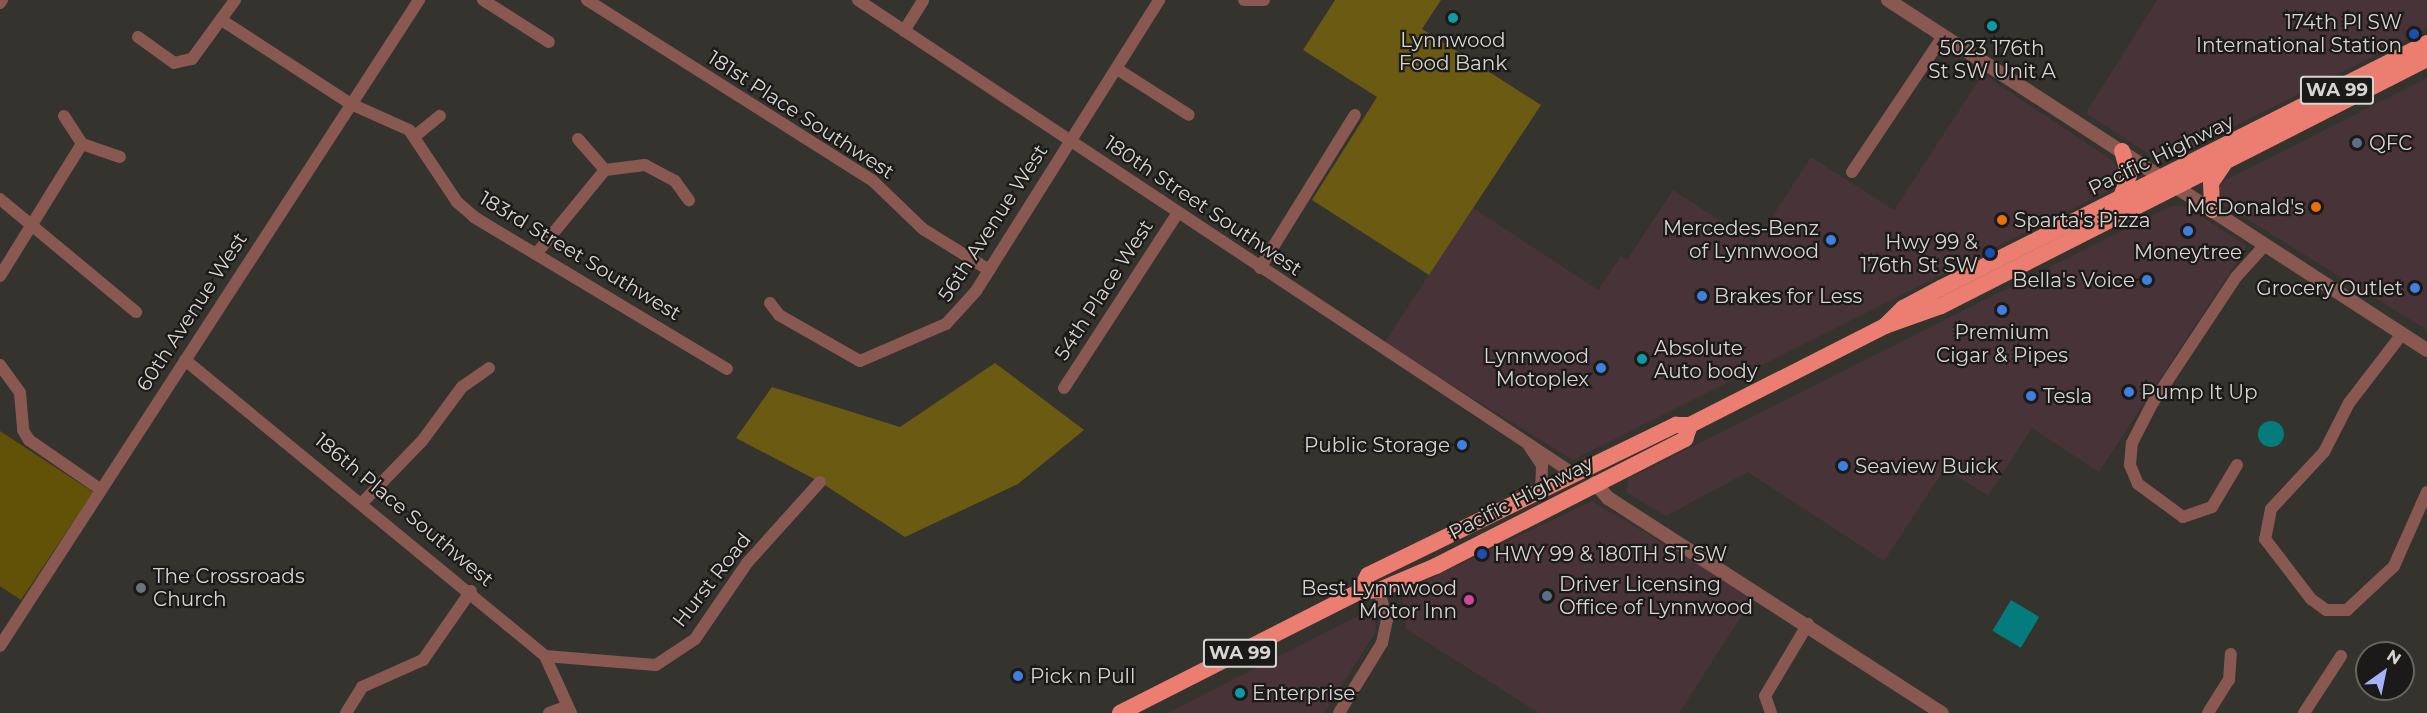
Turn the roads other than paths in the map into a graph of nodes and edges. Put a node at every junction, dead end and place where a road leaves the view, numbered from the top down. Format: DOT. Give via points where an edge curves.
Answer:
graph roads {
  1 [pos="235,0"];
  2 [pos="419,0"];
  3 [pos="483,0"];
  4 [pos="587,0"];
  5 [pos="858,0"];
  6 [pos="923,0"];
  7 [pos="1159,0"];
  8 [pos="1244,0"];
  9 [pos="1264,0"];
  10 [pos="1888,0"];
  11 [pos="223,21"];
  12 [pos="904,30"];
  13 [pos="1943,36"];
  14 [pos="138,37"];
  15 [pos="549,42"];
  16 [pos="2427,43"];
  17 [pos="2427,59"];
  18 [pos="1117,69"];
  19 [pos="351,104"];
  20 [pos="1355,114"];
  21 [pos="1189,115"];
  22 [pos="64,116"];
  23 [pos="440,116"];
  24 [pos="414,136"];
  25 [pos="578,139"];
  26 [pos="1070,140"];
  27 [pos="82,144"];
  28 [pos="2122,151"];
  29 [pos="120,157"];
  30 [pos="2226,162"];
  31 [pos="605,170"];
  32 [pos="1852,172"];
  33 [pos="2169,182"];
  34 [pos="2121,197"];
  35 [pos="0,199"];
  36 [pos="689,200"];
  37 [pos="2212,210"];
  38 [pos="1177,214"];
  39 [pos="33,226"];
  40 [pos="2265,245"];
  41 [pos="536,254"];
  42 [pos="1260,268"];
  43 [pos="989,270"];
  44 [pos="1980,270"];
  45 [pos="0,276"];
  46 [pos="770,303"];
  47 [pos="1931,311"];
  48 [pos="136,312"];
  49 [pos="1885,326"];
  50 [pos="2403,334"];
  51 [pos="2427,350"];
  52 [pos="185,360"];
  53 [pos="0,365"];
  54 [pos="489,368"];
  55 [pos="727,369"];
  56 [pos="1064,388"];
  57 [pos="1690,425"];
  58 [pos="1527,443"];
  59 [pos="1627,448"];
  60 [pos="2237,465"];
  61 [pos="1617,472"];
  62 [pos="1574,474"];
  63 [pos="820,482"];
  64 [pos="1595,483"];
  65 [pos="99,489"];
  66 [pos="1541,490"];
  67 [pos="2427,492"];
  68 [pos="363,502"];
  69 [pos="1622,505"];
  70 [pos="1514,523"];
  71 [pos="1400,560"];
  72 [pos="1379,590"];
  73 [pos="471,591"];
  74 [pos="1359,592"];
  75 [pos="1808,624"];
  76 [pos="0,646"];
  77 [pos="2231,654"];
  78 [pos="545,656"];
  79 [pos="2341,656"];
  80 [pos="570,709"];
  81 [pos="346,713"];
  82 [pos="549,713"];
  83 [pos="1120,713"];
  84 [pos="1339,713"];
  85 [pos="1771,713"];
  86 [pos="1942,713"];
  87 [pos="2208,713"];
  88 [pos="2304,713"];
  1 -- 11 [label="street"];
  2 -- 19 [label="street, 60th Avenue West"];
  3 -- 15 [label="street"];
  4 -- 43 [label="street, 181st Place Southwest" via="872,180 924,229"];
  5 -- 12 [label="street, 180th Street Southwest"];
  6 -- 12 [label="street"];
  7 -- 18 [label="street, 56th Avenue West"];
  8 -- 9 [label="street"];
  10 -- 13 [label="street"];
  11 -- 14 [label="street" via="192,59 174,63"];
  11 -- 19 [label="street, 183rd Street Southwest"];
  12 -- 26 [label="street, 180th Street Southwest"];
  13 -- 28 [label="street"];
  13 -- 32 [label="street"];
  16 -- 33 [label="highway, Pacific Highway / WA 99"];
  17 -- 30 [label="highway, Pacific Highway / WA 99"];
  18 -- 21 [label="street"];
  18 -- 26 [label="street, 56th Avenue West"];
  19 -- 24 [label="street, 183rd Street Southwest"];
  19 -- 52 [label="street, 60th Avenue West"];
  20 -- 42 [label="street"];
  22 -- 27 [label="street"];
  23 -- 24 [label="street"];
  24 -- 41 [label="street, 183rd Street Southwest" via="463,208"];
  25 -- 31 [label="street"];
  26 -- 38 [label="street, 180th Street Southwest"];
  26 -- 43 [label="street, 56th Avenue West"];
  27 -- 29 [label="street"];
  27 -- 39 [label="street"];
  28 -- 33 [label="street"];
  28 -- 34 [label="highway" via="2129,175"];
  30 -- 33 [label="highway, Pacific Highway / WA 99"];
  30 -- 37 [label="highway" via="2211,183"];
  31 -- 36 [label="street" via="645,165 675,181"];
  31 -- 41 [label="street"];
  33 -- 34 [label="highway, Pacific Highway / WA 99"];
  33 -- 37 [label="street"];
  33 -- 47 [label="highway, Pacific Highway / WA 99"];
  34 -- 44 [label="highway, Pacific Highway / WA 99"];
  35 -- 39 [label="street"];
  37 -- 40 [label="street"];
  38 -- 42 [label="street, 180th Street Southwest"];
  38 -- 56 [label="street, 54th Place West"];
  39 -- 45 [label="street"];
  39 -- 48 [label="street"];
  40 -- 50 [label="street"];
  40 -- 60 [label="street" via="2236,277 2152,404 2132,443 2130,465 2138,484 2183,517 2212,507"];
  41 -- 55 [label="street, 183rd Street Southwest"];
  42 -- 58 [label="street, 180th Street Southwest"];
  43 -- 46 [label="street, 56th Avenue West" via="946,324 866,361 844,357 779,315"];
  44 -- 47 [label="highway" via="1938,300"];
  44 -- 49 [label="highway, Pacific Highway / WA 99" via="1903,308"];
  47 -- 49 [label="highway, Pacific Highway / WA 99"];
  49 -- 57 [label="highway, Pacific Highway / WA 99"];
  50 -- 51 [label="street"];
  50 -- 67 [label="street" via="2349,403 2324,452 2271,509 2265,539 2311,599 2326,610 2347,610 2394,566"];
  52 -- 65 [label="street, 60th Avenue West"];
  52 -- 68 [label="street, 186th Place Southwest"];
  53 -- 65 [label="street" via="20,393 23,430 29,440"];
  54 -- 68 [label="street" via="462,387 422,441"];
  57 -- 59 [label="highway, Pacific Highway / WA 99" via="1676,425"];
  57 -- 61 [label="highway, Pacific Highway / WA 99" via="1685,439"];
  58 -- 62 [label="street, 180th Street Southwest"];
  58 -- 66 [label="street" via="1542,465"];
  59 -- 62 [label="highway, Pacific Highway / WA 99"];
  59 -- 64 [label="highway" via="1600,471"];
  61 -- 64 [label="highway, Pacific Highway / WA 99"];
  61 -- 69 [label="street" via="1616,496"];
  62 -- 66 [label="highway, Pacific Highway / WA 99"];
  62 -- 70 [label="highway"];
  63 -- 78 [label="street, Hurst Road" via="747,563 695,639 656,665"];
  64 -- 69 [label="street"];
  64 -- 70 [label="highway, Pacific Highway / WA 99"];
  65 -- 76 [label="street, 60th Avenue West"];
  66 -- 71 [label="highway, Pacific Highway / WA 99"];
  68 -- 73 [label="street, 186th Place Southwest"];
  69 -- 75 [label="street"];
  70 -- 72 [label="highway, Pacific Highway / WA 99"];
  71 -- 72 [label="highway"];
  71 -- 74 [label="highway, Pacific Highway / WA 99" via="1368,575"];
  72 -- 74 [label="highway, Pacific Highway / WA 99"];
  72 -- 84 [label="street" via="1387,620 1382,643"];
  73 -- 78 [label="street, 186th Place Southwest"];
  73 -- 81 [label="street" via="423,660 409,670 376,678 362,687"];
  74 -- 83 [label="highway, Pacific Highway / WA 99"];
  75 -- 85 [label="street" via="1766,696"];
  75 -- 86 [label="street"];
  77 -- 87 [label="street" via="2229,680"];
  78 -- 80 [label="street, 186th Place Southwest"];
  79 -- 88 [label="street"];
  80 -- 82 [label="street"];
}
